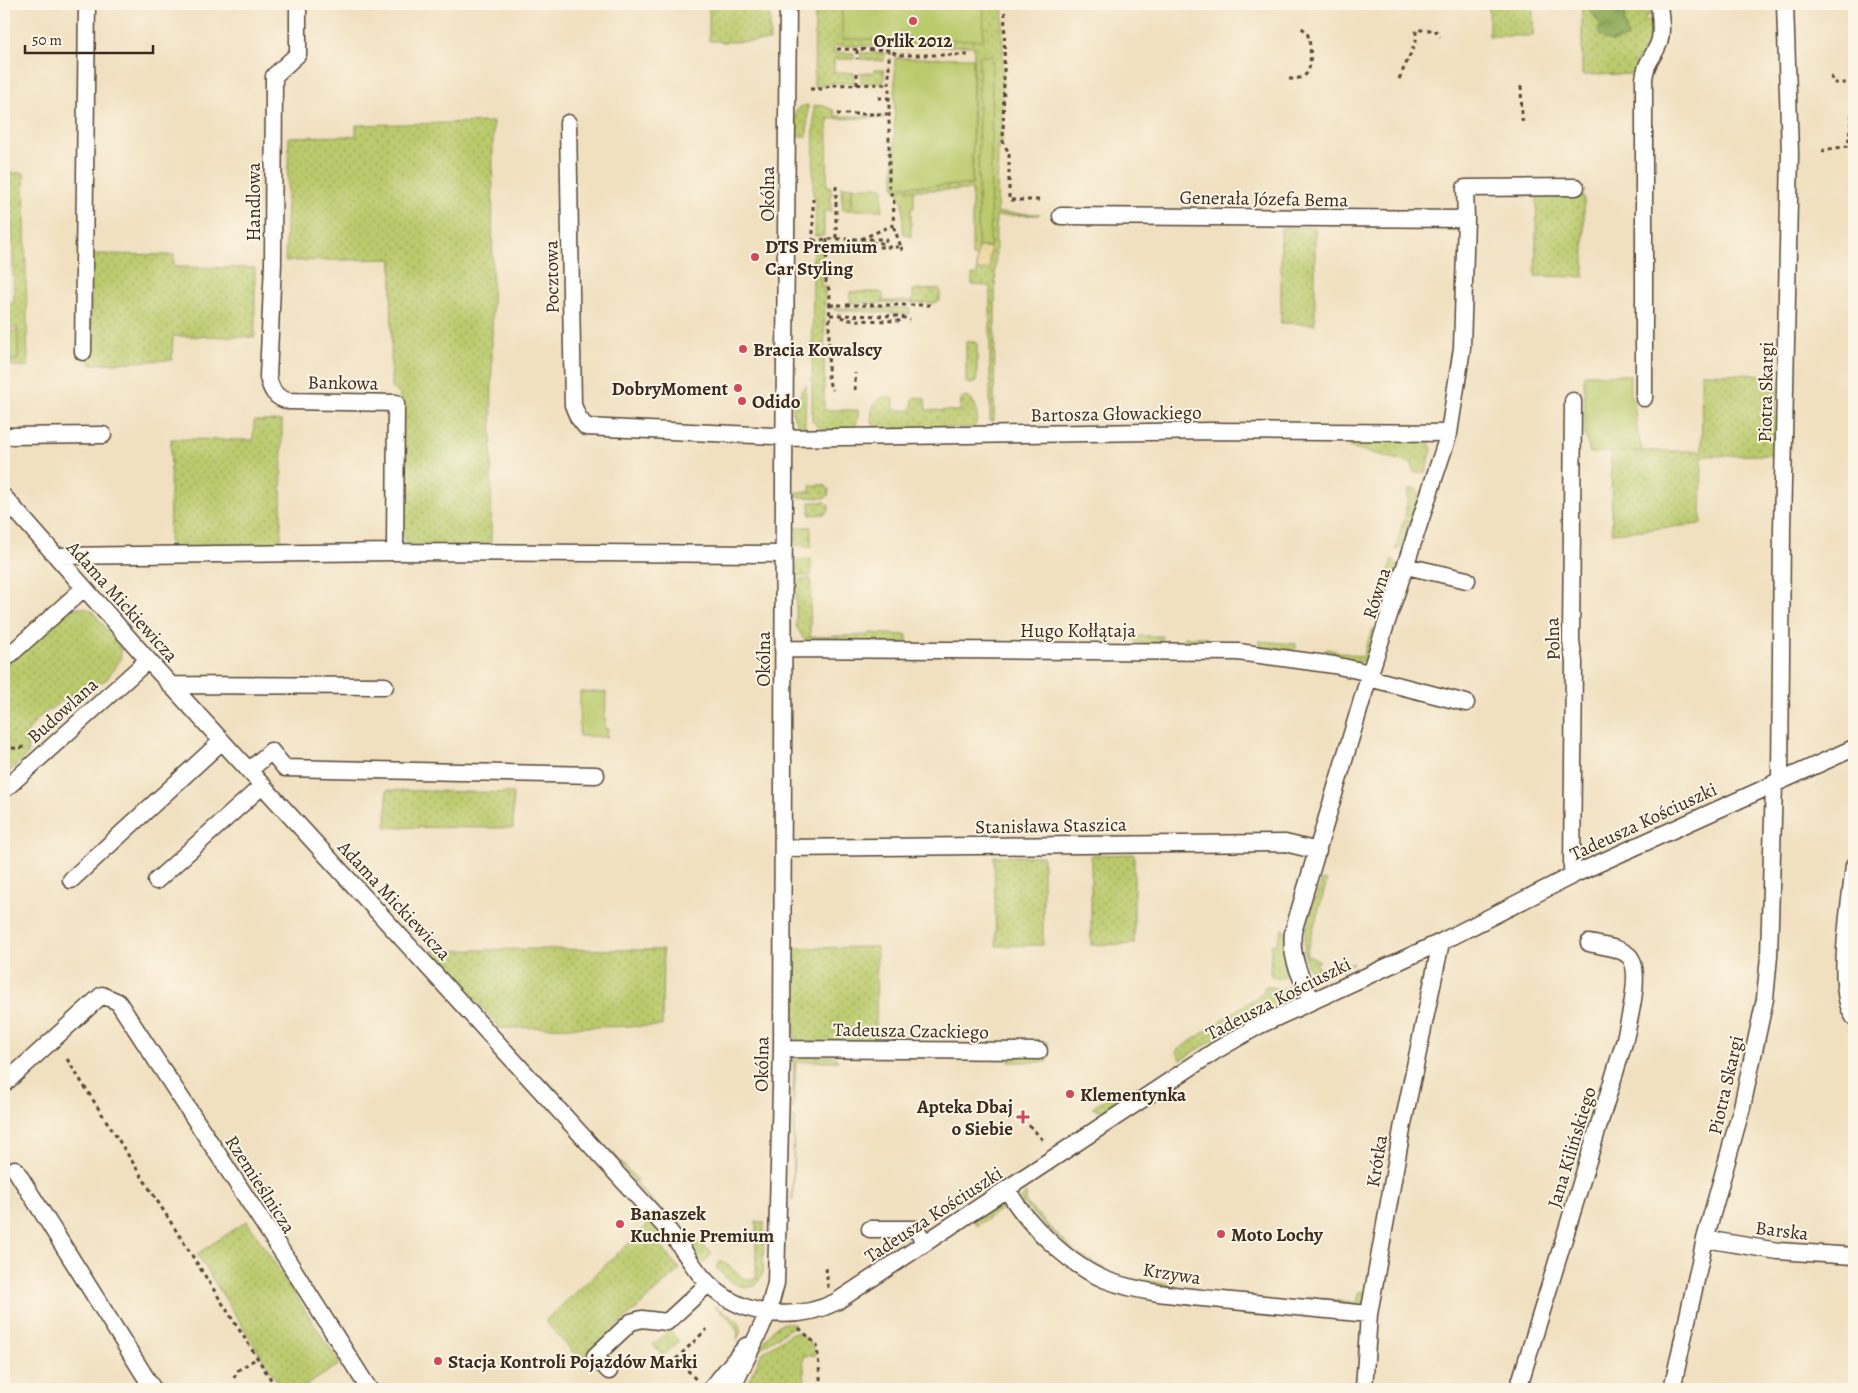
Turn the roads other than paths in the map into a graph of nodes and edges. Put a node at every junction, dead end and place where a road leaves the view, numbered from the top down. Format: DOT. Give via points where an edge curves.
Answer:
graph roads {
  1 [pos="87,4"];
  2 [pos="298,4"];
  3 [pos="788,4"];
  4 [pos="1659,4"];
  5 [pos="1785,4"];
  6 [pos="568,122"];
  7 [pos="1576,187"];
  8 [pos="1061,216"];
  9 [pos="1466,220"];
  10 [pos="83,352"];
  11 [pos="1644,398"];
  12 [pos="289,401"];
  13 [pos="1573,401"];
  14 [pos="1449,433"];
  15 [pos="104,435"];
  16 [pos="4,436"];
  17 [pos="784,438"];
  18 [pos="4,497"];
  19 [pos="395,552"];
  20 [pos="783,554"];
  21 [pos="56,556"];
  22 [pos="1406,566"];
  23 [pos="1468,580"];
  24 [pos="84,588"];
  25 [pos="783,649"];
  26 [pos="4,660"];
  27 [pos="148,660"];
  28 [pos="1370,676"];
  29 [pos="170,685"];
  30 [pos="385,686"];
  31 [pos="1466,703"];
  32 [pos="222,741"];
  33 [pos="1854,748"];
  34 [pos="249,771"];
  35 [pos="596,775"];
  36 [pos="1777,782"];
  37 [pos="263,785"];
  38 [pos="4,790"];
  39 [pos="784,848"];
  40 [pos="1318,851"];
  41 [pos="1854,865"];
  42 [pos="1575,874"];
  43 [pos="71,880"];
  44 [pos="156,881"];
  45 [pos="1852,916"];
  46 [pos="1441,942"];
  47 [pos="1589,943"];
  48 [pos="1312,1001"];
  49 [pos="1854,1017"];
  50 [pos="782,1048"];
  51 [pos="1039,1051"];
  52 [pos="4,1084"];
  53 [pos="15,1169"];
  54 [pos="1006,1189"];
  55 [pos="870,1229"];
  56 [pos="1705,1239"];
  57 [pos="925,1242"];
  58 [pos="1854,1256"];
  59 [pos="708,1284"];
  60 [pos="768,1313"];
  61 [pos="1369,1314"];
  62 [pos="758,1333"];
  63 [pos="609,1371"];
  64 [pos="705,1386"];
  65 [pos="153,1389"];
  66 [pos="369,1389"];
  67 [pos="732,1389"];
  68 [pos="1364,1389"];
  69 [pos="1518,1389"];
  70 [pos="1672,1389"];
  1 -- 10 [label="street"];
  2 -- 12 [label="street, Handlowa" via="298,54 274,76 273,263 268,377 270,388 277,396"];
  3 -- 17 [label="street, Okólna"];
  4 -- 11 [label="street" via="1659,42 1646,65 1644,79"];
  5 -- 36 [label="street, Piotra Skargi" via="1790,153"];
  6 -- 17 [label="street, Pocztowa" via="573,405 578,417 586,427"];
  7 -- 9 [label="street, Równa" via="1465,188"];
  8 -- 9 [label="street, Generała Józefa Bema"];
  9 -- 14 [label="street, Równa" via="1462,348"];
  12 -- 19 [label="street, Bankowa" via="396,403"];
  13 -- 42 [label="street, Polna" via="1570,641 1574,662 1572,868"];
  14 -- 17 [label="street, Bartosza Głowackiego" via="1211,431"];
  14 -- 22 [label="street, Równa"];
  15 -- 16 [label="street"];
  17 -- 20 [label="street, Okólna"];
  18 -- 21 [label="street, Adama Mickiewicza"];
  19 -- 20 [label="street"];
  19 -- 21 [label="street"];
  20 -- 25 [label="street, Okólna"];
  21 -- 24 [label="street, Adama Mickiewicza"];
  22 -- 23 [label="street"];
  22 -- 28 [label="street, Równa"];
  24 -- 26 [label="street"];
  24 -- 27 [label="street, Adama Mickiewicza"];
  25 -- 28 [label="street, Hugo Kołłątaja" via="1238,652 1334,665"];
  25 -- 39 [label="street, Okólna"];
  27 -- 29 [label="street, Adama Mickiewicza"];
  27 -- 38 [label="street, Budowlana"];
  28 -- 31 [label="street, Hugo Kołłątaja"];
  28 -- 40 [label="street, Równa"];
  29 -- 30 [label="street"];
  29 -- 32 [label="street, Adama Mickiewicza"];
  32 -- 34 [label="street, Adama Mickiewicza"];
  32 -- 43 [label="street"];
  33 -- 36 [label="street, Tadeusza Kościuszki"];
  34 -- 35 [label="street" via="271,751 285,768"];
  34 -- 37 [label="street, Adama Mickiewicza"];
  36 -- 42 [label="street, Tadeusza Kościuszki"];
  36 -- 56 [label="street, Piotra Skargi" via="1765,999 1742,1107"];
  37 -- 44 [label="street"];
  37 -- 59 [label="street, Adama Mickiewicza" via="676,1239"];
  39 -- 40 [label="street, Stanisława Staszica" via="1286,843"];
  39 -- 50 [label="street, Okólna"];
  40 -- 48 [label="street, Równa" via="1292,944 1293,958"];
  41 -- 45 [label="street"];
  42 -- 46 [label="street, Tadeusza Kościuszki"];
  45 -- 49 [label="street" via="1844,958 1846,992"];
  46 -- 48 [label="street, Tadeusza Kościuszki"];
  46 -- 61 [label="street, Krótka" via="1403,1124"];
  47 -- 69 [label="street, Jana Kilińskiego" via="1628,955 1634,963 1634,996 1624,1043"];
  48 -- 54 [label="street, Tadeusza Kościuszki" via="1258,1026 1215,1051"];
  50 -- 51 [label="street, Tadeusza Czackiego"];
  50 -- 60 [label="street, Okólna" via="776,1282"];
  52 -- 66 [label="street, Rzemieślnicza" via="102,995 118,1002"];
  53 -- 65 [label="street"];
  54 -- 57 [label="street, Tadeusza Kościuszki"];
  54 -- 61 [label="street, Krzywa" via="1017,1208 1065,1255 1106,1280 1161,1294"];
  55 -- 57 [label="street" via="916,1229"];
  56 -- 58 [label="street, Barska" via="1778,1251"];
  56 -- 70 [label="street, Piotra Skargi"];
  57 -- 60 [label="street, Tadeusza Kościuszki" via="823,1308 804,1313"];
  59 -- 60 [label="street, Adama Mickiewicza" via="730,1300"];
  59 -- 63 [label="street" via="667,1322 642,1319 631,1322 595,1356"];
  60 -- 62 [label="street"];
  61 -- 68 [label="street, Krótka"];
  62 -- 64 [label="street"];
  62 -- 67 [label="street"];
}
